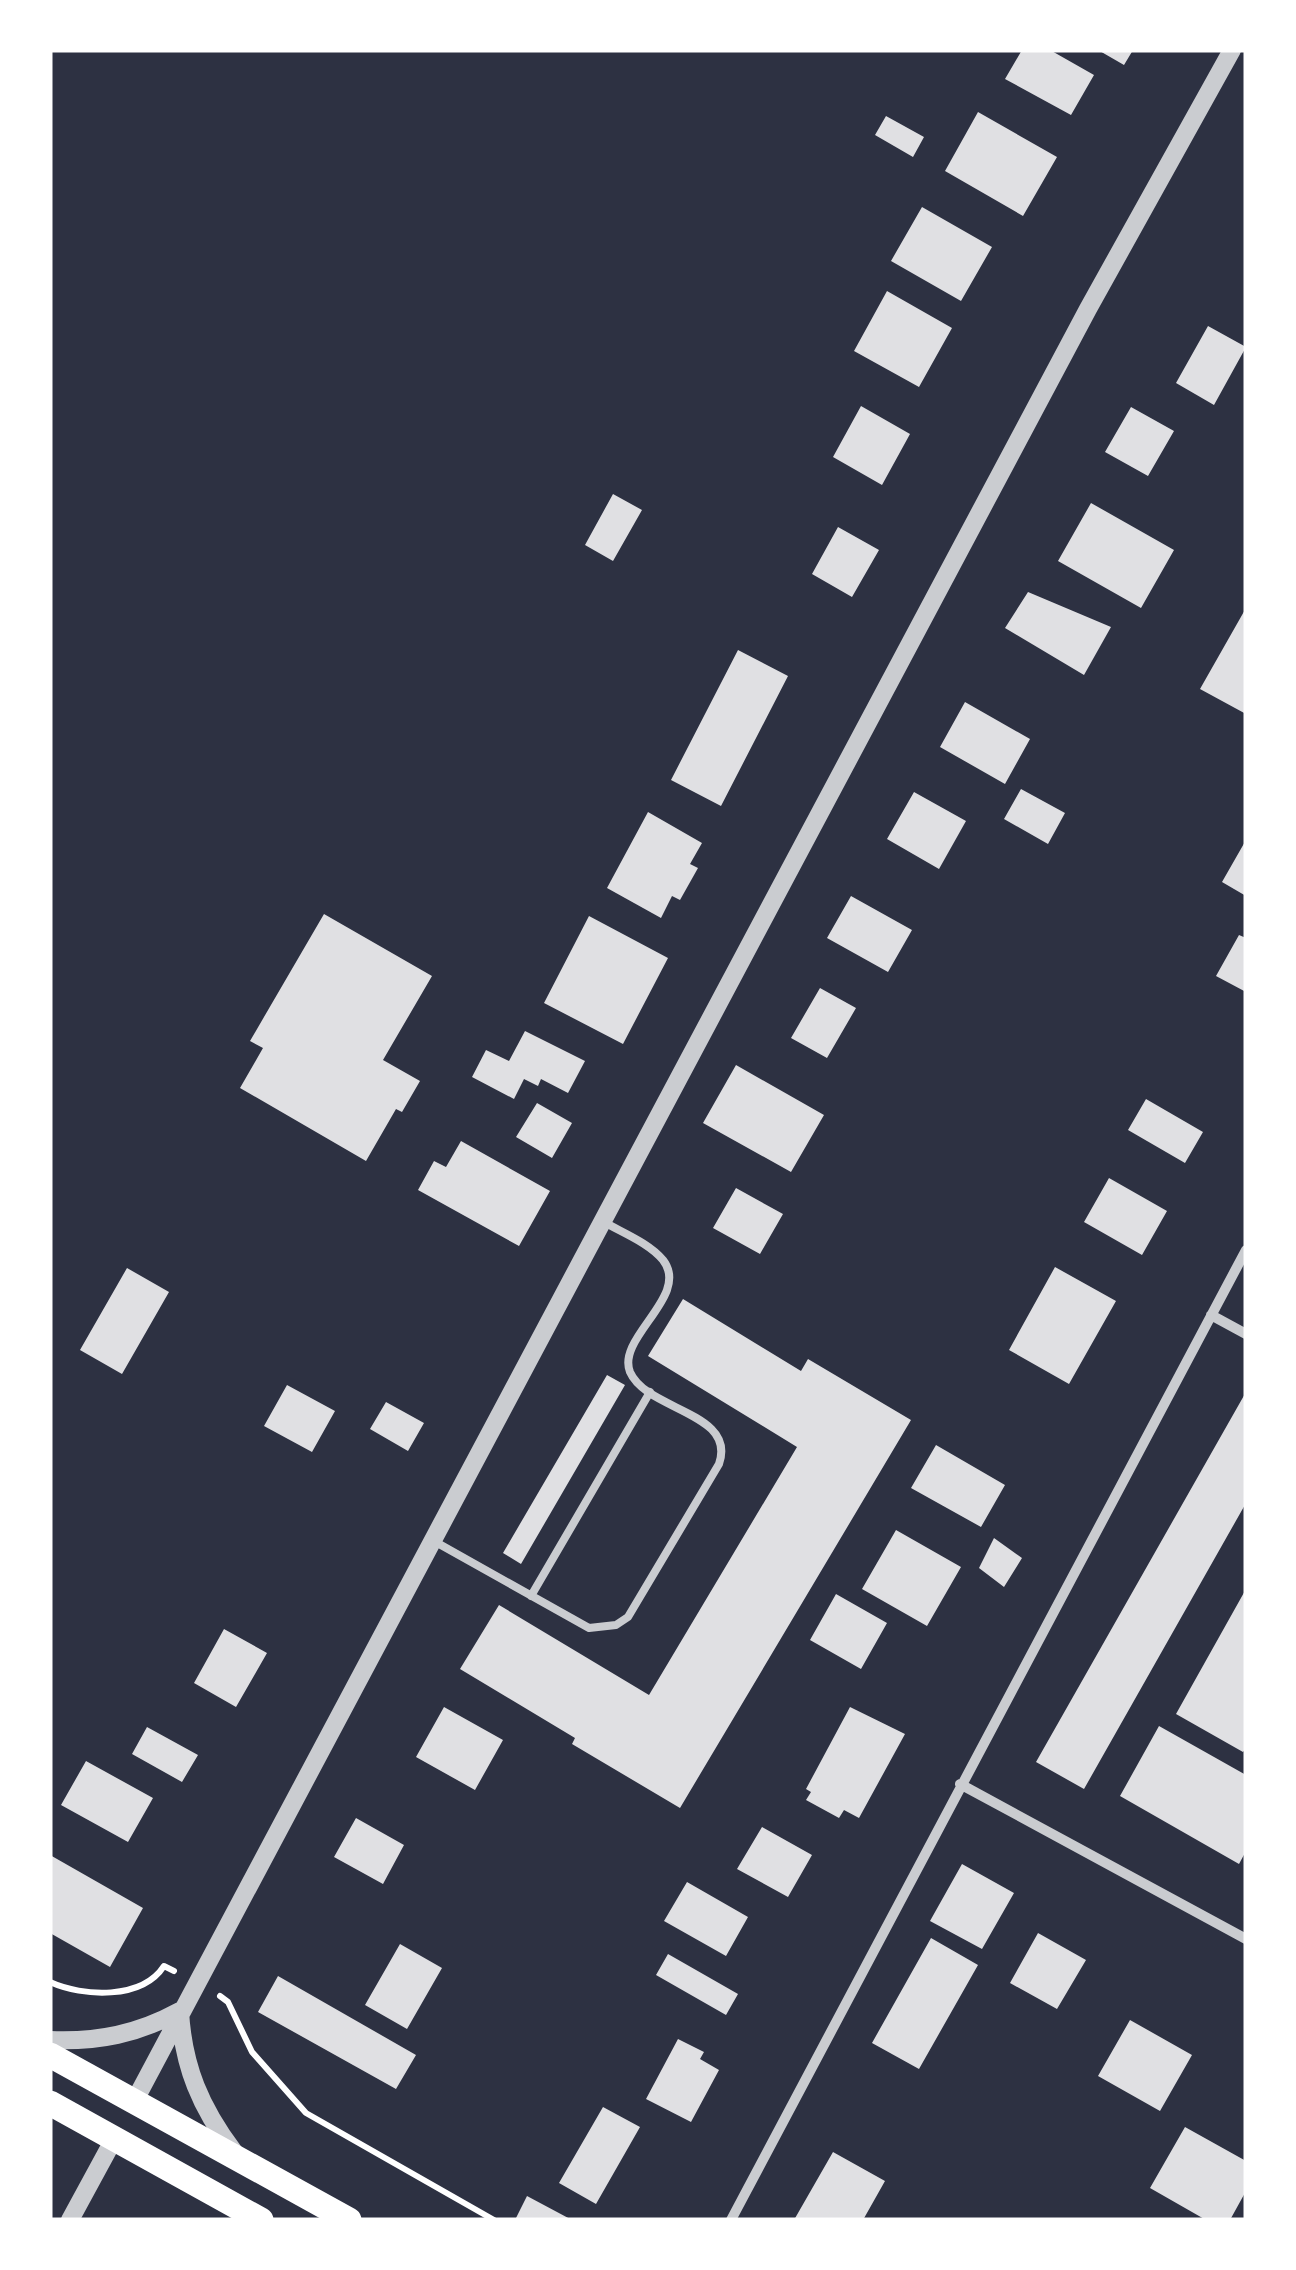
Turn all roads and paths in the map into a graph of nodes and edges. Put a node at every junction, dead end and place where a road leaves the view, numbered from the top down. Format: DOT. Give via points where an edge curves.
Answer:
graph roads {
  1 [pos="1232,50"];
  2 [pos="602,1220"];
  3 [pos="1246,1250"];
  4 [pos="1211,1315"];
  5 [pos="1246,1334"];
  6 [pos="650,1392"];
  7 [pos="432,1540"];
  8 [pos="531,1596"];
  9 [pos="960,1784"];
  10 [pos="1246,1939"];
  11 [pos="174,1971"];
  12 [pos="50,1982"];
  13 [pos="217,1994"];
  14 [pos="180,2010"];
  15 [pos="50,2040"];
  16 [pos="50,2055"];
  17 [pos="134,2102"];
  18 [pos="50,2103"];
  19 [pos="114,2139"];
  20 [pos="239,2159"];
  21 [pos="70,2220"];
  22 [pos="261,2220"];
  23 [pos="349,2220"];
  24 [pos="494,2220"];
  25 [pos="730,2220"];
  1 -- 2 [label="street"];
  2 -- 6 [label="lane" via="666,1263 665,1296 628,1366"];
  2 -- 7 [label="street"];
  3 -- 4 [label="street"];
  4 -- 5 [label="street"];
  4 -- 9 [label="street"];
  6 -- 8 [label="lane"];
  6 -- 8 [label="lane" via="720,1438 718,1464 628,1617 616,1626 589,1628"];
  7 -- 8 [label="lane"];
  7 -- 14 [label="street"];
  9 -- 10 [label="street"];
  9 -- 25 [label="street"];
  11 -- 12 [label="path" via="164,1966 145,1985 110,1992"];
  13 -- 24 [label="path" via="228,2002 252,2052 306,2113"];
  14 -- 15 [label="street" via="115,2036"];
  14 -- 17 [label="street"];
  14 -- 20 [label="street" via="196,2091"];
  16 -- 17 [label="highway"];
  17 -- 19 [label="highway"];
  17 -- 20 [label="highway"];
  18 -- 19 [label="highway"];
  19 -- 21 [label="street"];
  19 -- 22 [label="highway"];
  20 -- 23 [label="highway"];
}
